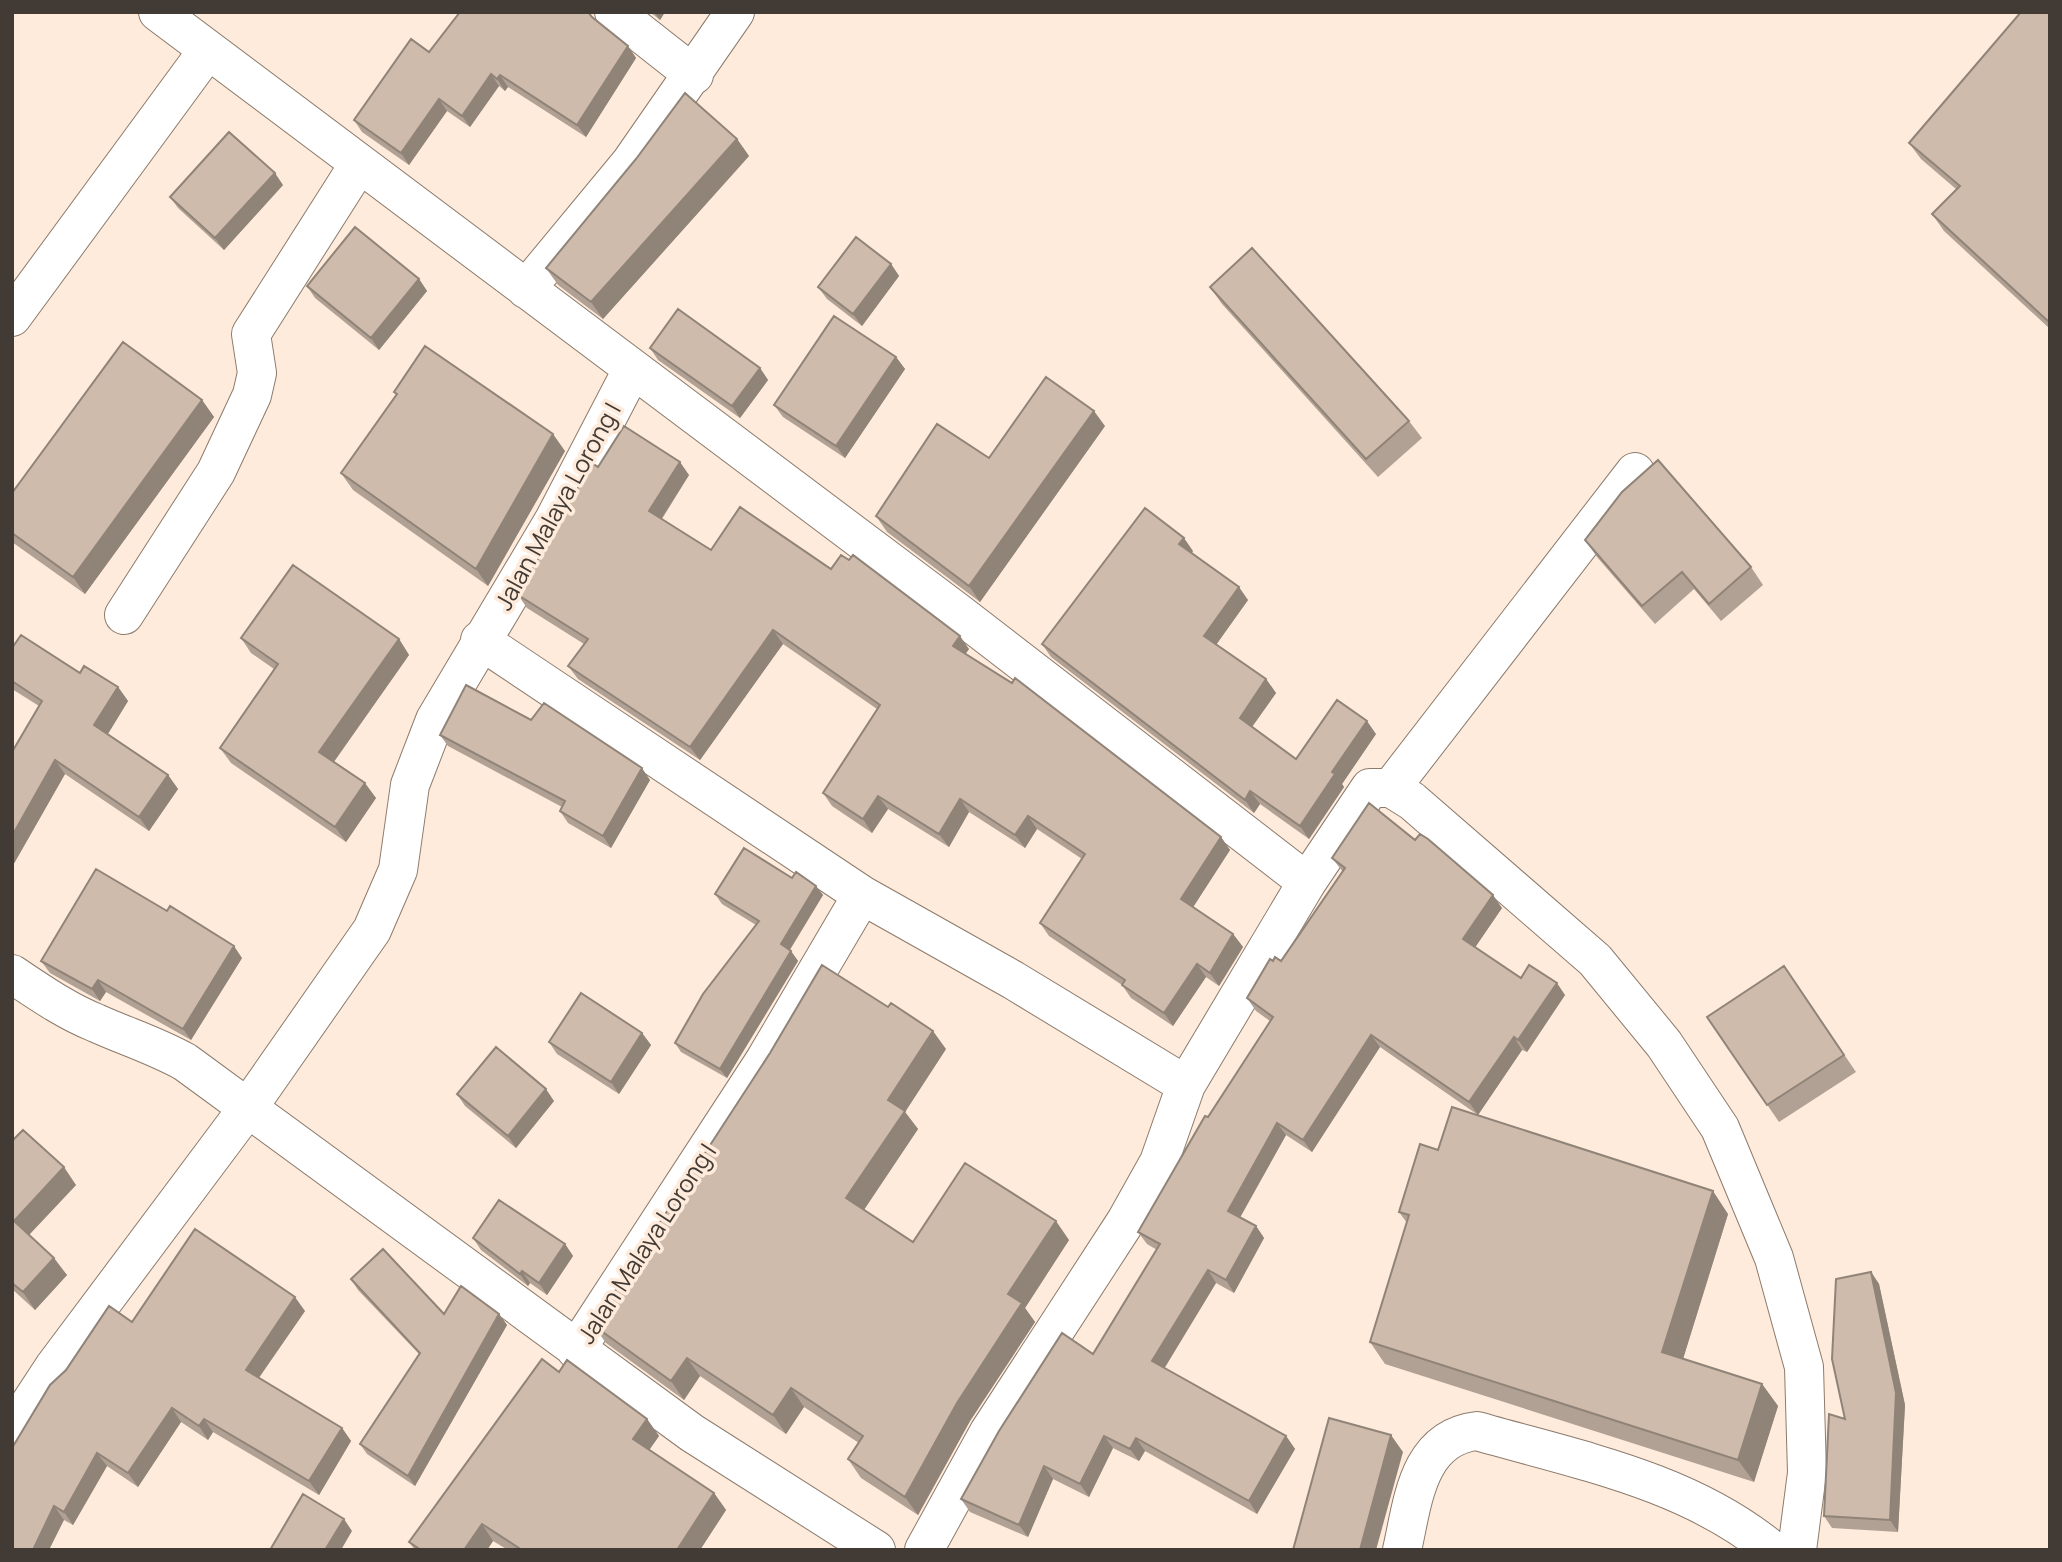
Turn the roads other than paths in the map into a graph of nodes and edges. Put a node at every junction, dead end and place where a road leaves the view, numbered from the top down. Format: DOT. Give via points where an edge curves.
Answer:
graph roads {
  1 [pos="158,12"];
  2 [pos="614,12"];
  3 [pos="735,12"];
  4 [pos="208,50"];
  5 [pos="694,75"];
  6 [pos="359,163"];
  7 [pos="526,289"];
  8 [pos="12,317"];
  9 [pos="632,370"];
  10 [pos="1634,472"];
  11 [pos="124,615"];
  12 [pos="480,640"];
  13 [pos="1391,788"];
  14 [pos="1307,882"];
  15 [pos="862,895"];
  16 [pos="12,974"];
  17 [pos="1186,1085"];
  18 [pos="247,1109"];
  19 [pos="576,1350"];
  20 [pos="12,1431"];
  21 [pos="876,1550"];
  22 [pos="924,1550"];
  23 [pos="1402,1550"];
  24 [pos="1772,1550"];
  25 [pos="1797,1550"];
  1 -- 4 [label="street"];
  2 -- 5 [label="street"];
  3 -- 5 [label="street"];
  4 -- 6 [label="street"];
  4 -- 8 [label="street"];
  5 -- 7 [label="street" via="631,162"];
  6 -- 7 [label="street"];
  6 -- 11 [label="street" via="251,334 257,373 252,395 216,472"];
  7 -- 9 [label="street"];
  9 -- 12 [label="street, Jalan Malaya Lorong I" via="554,520"];
  9 -- 14 [label="street" via="957,612"];
  10 -- 13 [label="street"];
  12 -- 15 [label="street"];
  12 -- 18 [label="street, Jalan Malaya Lorong I" via="435,720 410,785 398,870 372,930"];
  13 -- 14 [label="street" via="1370,788"];
  13 -- 25 [label="street" via="1412,801 1595,960 1664,1044 1720,1128 1774,1258 1804,1367 1807,1473"];
  14 -- 17 [label="street"];
  15 -- 17 [label="street"];
  15 -- 19 [label="street, Jalan Malaya Lorong I" via="765,1060"];
  16 -- 18 [label="street" via="96,1023 145,1040 185,1062"];
  17 -- 22 [label="street" via="1159,1162 1126,1221 989,1432"];
  18 -- 19 [label="street, Jalan Malaya Lorong I"];
  18 -- 20 [label="street, Jalan Malaya Lorong I" via="54,1367"];
  19 -- 21 [label="street" via="692,1433"];
  23 -- 24 [label="street" via="1418,1481 1429,1461 1446,1440 1477,1431 1624,1473 1698,1501 1747,1529"];
}
